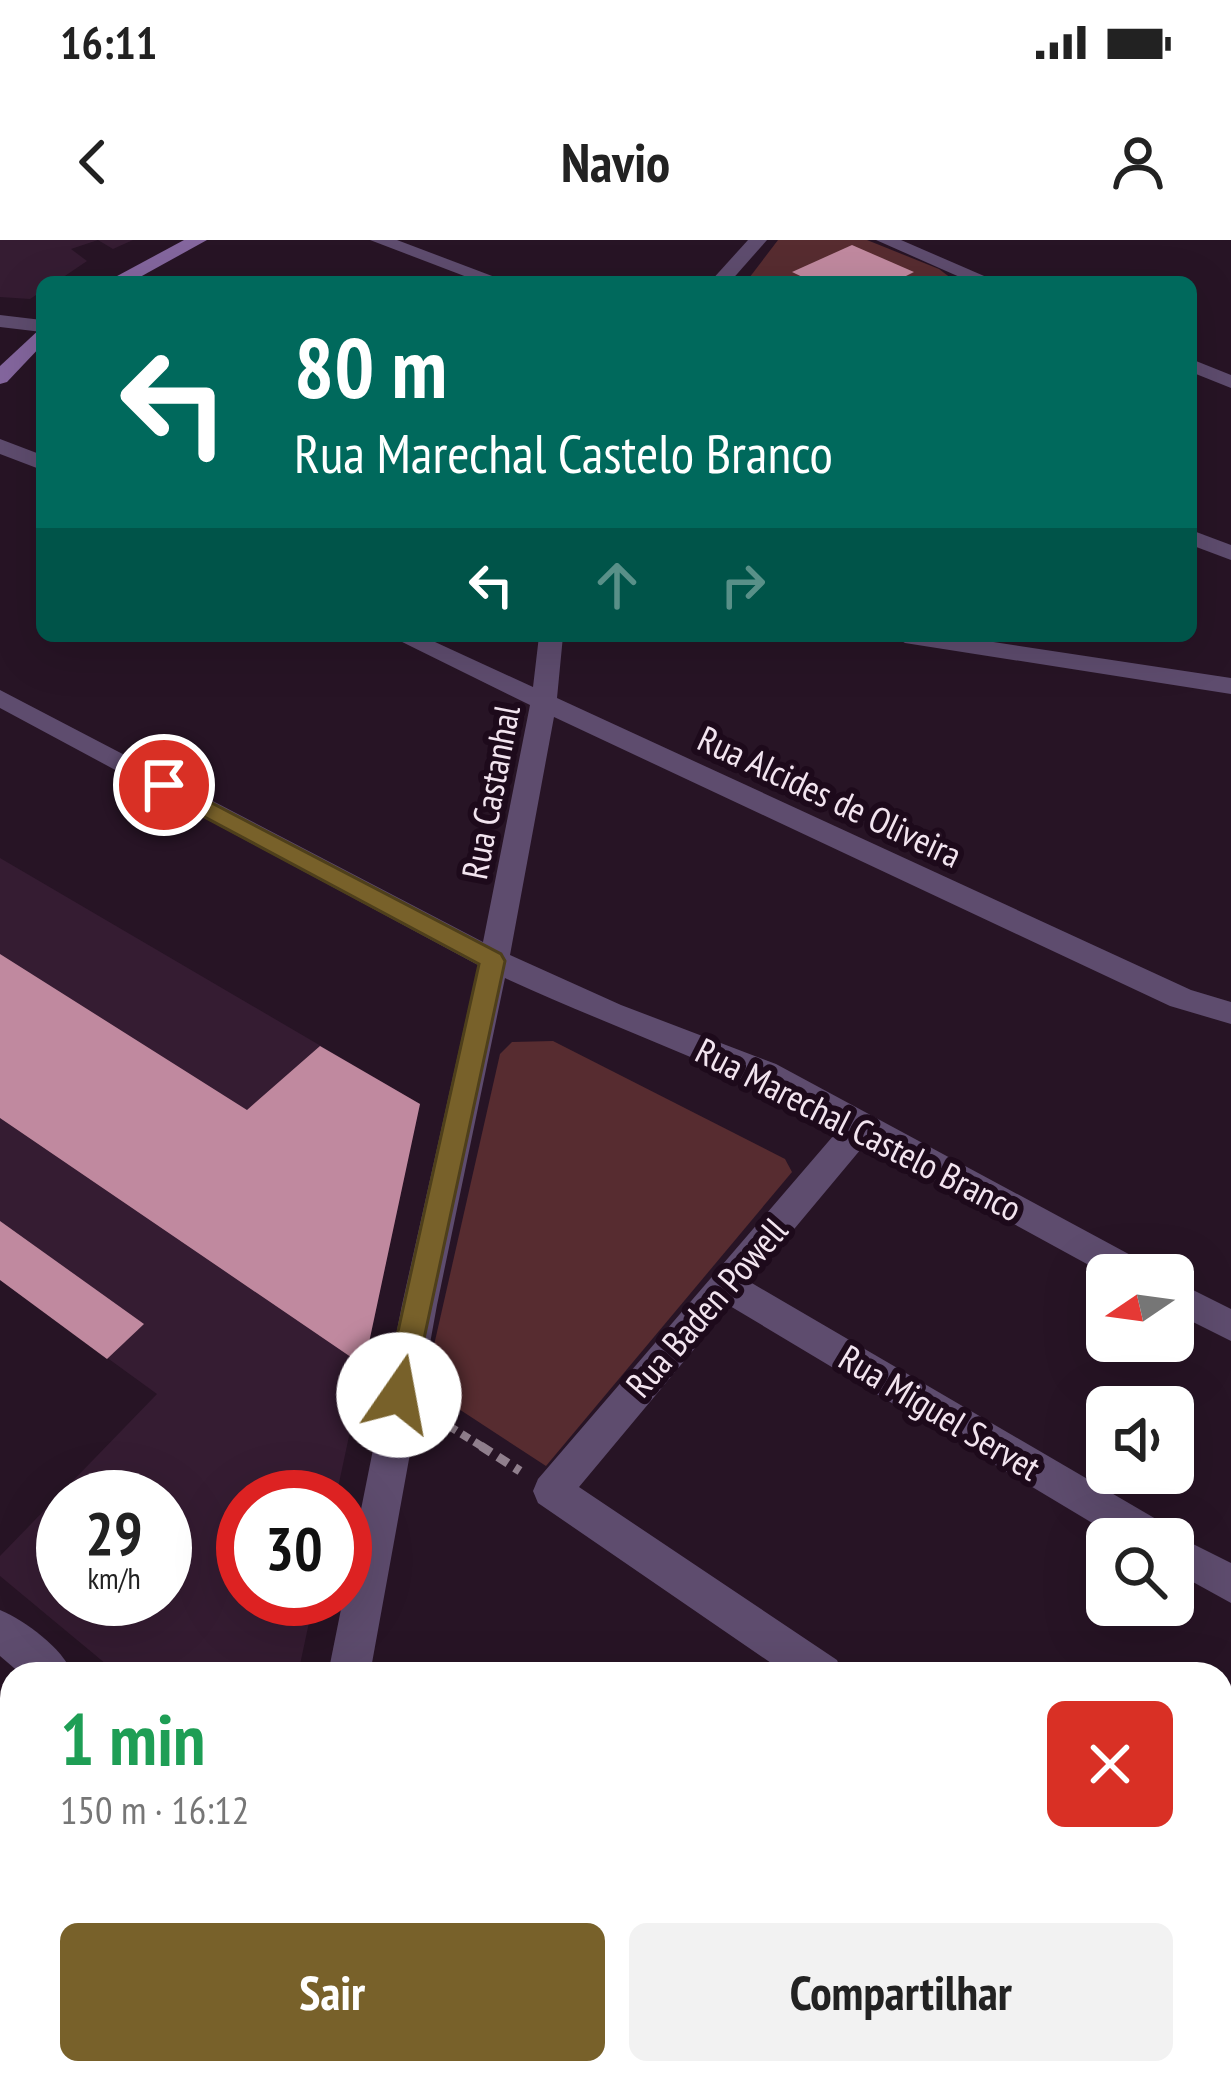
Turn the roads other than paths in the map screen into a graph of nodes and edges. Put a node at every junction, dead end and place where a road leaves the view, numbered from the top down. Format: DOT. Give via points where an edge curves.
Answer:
graph roads {
  1 [pos="198,240"];
  2 [pos="379,240"];
  3 [pos="758,240"];
  4 [pos="885,240"];
  5 [pos="128,276"];
  6 [pos="481,276"];
  7 [pos="725,276"];
  8 [pos="973,276"];
  9 [pos="0,321"];
  10 [pos="36,328"];
  11 [pos="36,336"];
  12 [pos="1197,368"];
  13 [pos="0,378"];
  14 [pos="1231,382"];
  15 [pos="0,446"];
  16 [pos="36,461"];
  17 [pos="1197,539"];
  18 [pos="1231,553"];
  19 [pos="415,642"];
  20 [pos="550,642"];
  21 [pos="944,642"];
  22 [pos="1231,686"];
  23 [pos="0,698"];
  24 [pos="544,704"];
  25 [pos="493,961"];
  26 [pos="1231,1013"];
  27 [pos="862,1125"];
  28 [pos="1098,1254"];
  29 [pos="725,1285"];
  30 [pos="1194,1306"];
  31 [pos="1231,1326"];
  32 [pos="1119,1518"];
  33 [pos="1194,1562"];
  34 [pos="1231,1584"];
  35 [pos="0,1630"];
  36 [pos="38,1662"];
  37 [pos="351,1662"];
  38 [pos="804,1662"];
  1 -- 5 [label="main road"];
  2 -- 6 [label="street"];
  3 -- 7 [label="street"];
  4 -- 8 [label="street"];
  9 -- 10 [label="street"];
  11 -- 13 [label="main road"];
  12 -- 14 [label="street"];
  15 -- 16 [label="street"];
  17 -- 18 [label="street"];
  19 -- 24 [label="street, Rua Alcides de Oliveira"];
  20 -- 24 [label="street, Rua Castanhal"];
  21 -- 22 [label="street"];
  23 -- 25 [label="street, Rua Marechal Castelo Branco"];
  24 -- 25 [label="street, Rua Castanhal"];
  24 -- 26 [label="street, Rua Alcides de Oliveira" via="1181,998"];
  25 -- 27 [label="street, Rua Marechal Castelo Branco" via="765,1072"];
  25 -- 37 [label="street, Rua Castanhal" via="399,1395"];
  27 -- 28 [label="street, Rua Marechal Castelo Branco"];
  27 -- 29 [label="street, Rua Baden Powell"];
  29 -- 32 [label="street, Rua Miguel Servet"];
  29 -- 38 [label="street, Rua Baden Powell" via="552,1491"];
  30 -- 31 [label="street"];
  33 -- 34 [label="street"];
  35 -- 36 [label="street"];
}
